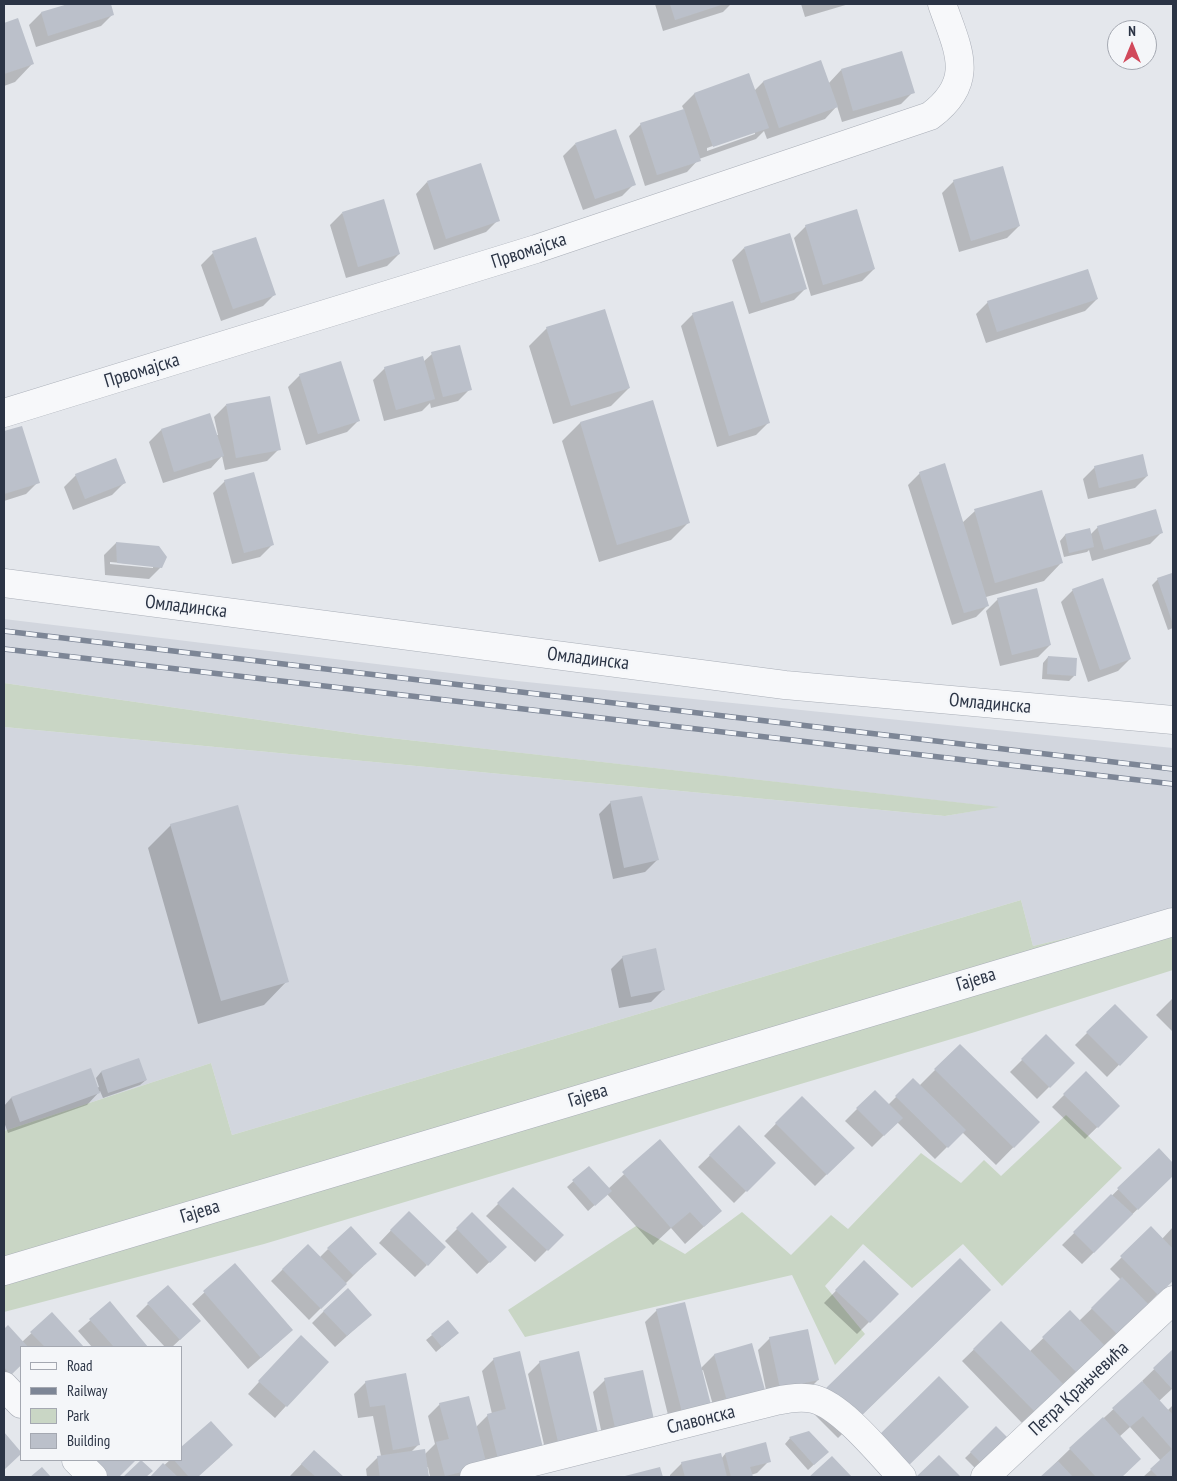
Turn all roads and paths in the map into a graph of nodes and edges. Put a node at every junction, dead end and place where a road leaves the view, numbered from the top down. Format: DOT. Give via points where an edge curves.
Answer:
graph roads {
  1 [pos="942,4"];
  2 [pos="4,414"];
  3 [pos="4,583"];
  4 [pos="1173,720"];
  5 [pos="1173,922"];
  6 [pos="4,1271"];
  7 [pos="1173,1300"];
  8 [pos="4,1386"];
  9 [pos="20,1403"];
  10 [pos="77,1461"];
  11 [pos="92,1477"];
  12 [pos="474,1477"];
  13 [pos="902,1477"];
  14 [pos="985,1477"];
  1 -- 2 [label="street, Првомајска" via="959,56 960,71 948,100 930,116 536,250"];
  3 -- 4 [label="street, Омладинска" via="784,685"];
  5 -- 6 [label="street, Гајева"];
  7 -- 14 [label="street, Петра Крањчевића"];
  8 -- 9 [label="street"];
  10 -- 11 [label="street"];
  12 -- 13 [label="street, Славонска" via="776,1401 804,1397 815,1399 841,1414"];
}
